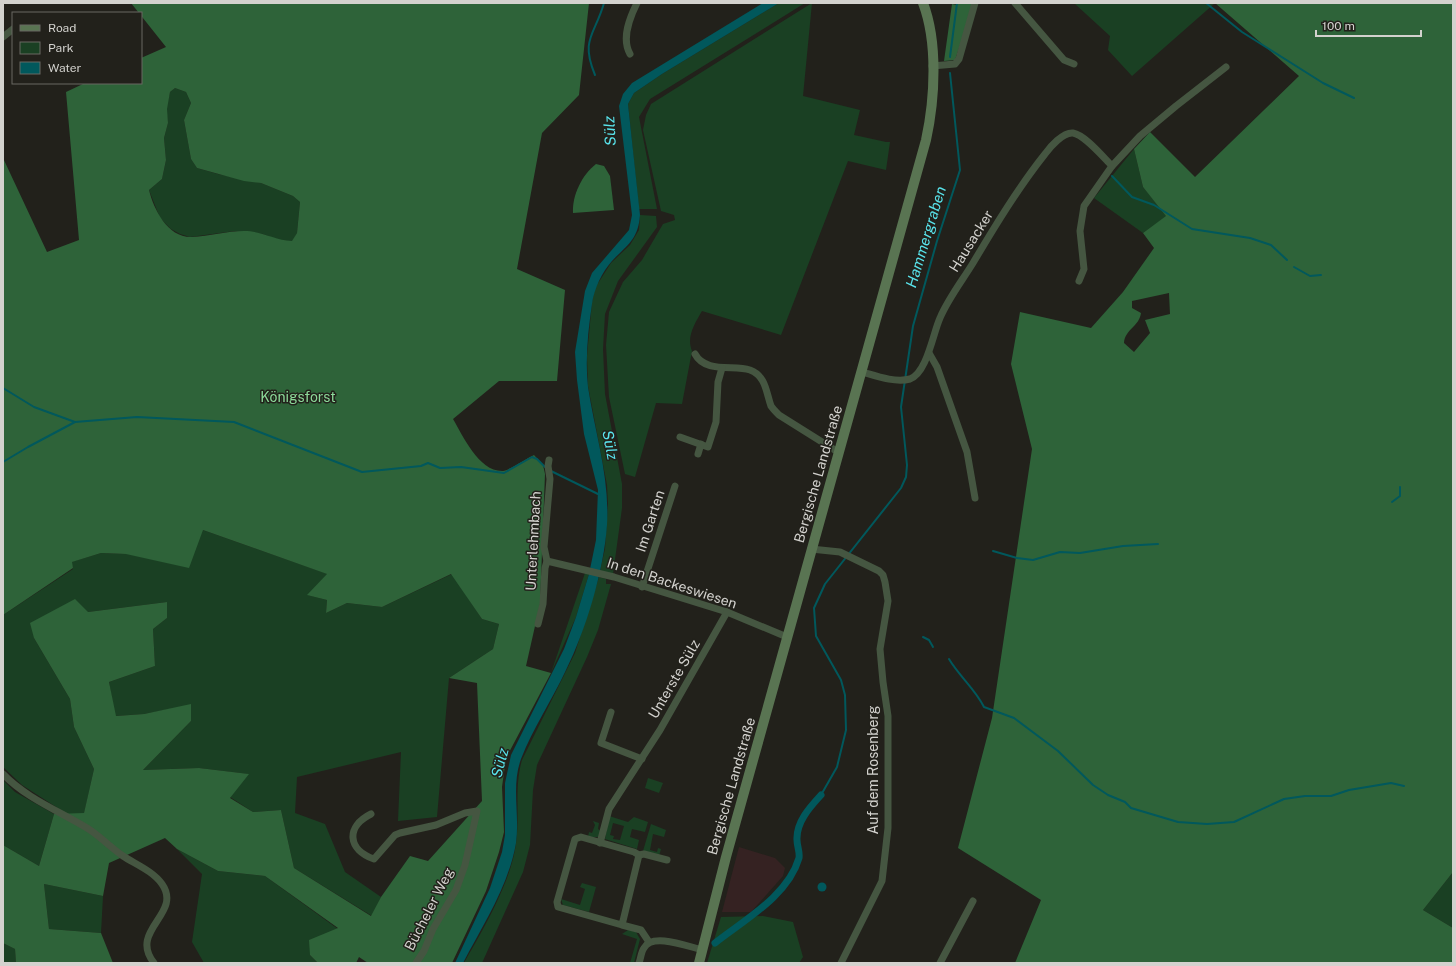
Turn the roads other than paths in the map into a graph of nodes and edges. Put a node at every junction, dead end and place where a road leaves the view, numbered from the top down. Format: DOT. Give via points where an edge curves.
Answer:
graph roads {
  1 [pos="637,3"];
  2 [pos="923,3"];
  3 [pos="975,3"];
  4 [pos="1015,3"];
  5 [pos="12,30"];
  6 [pos="3,36"];
  7 [pos="630,54"];
  8 [pos="1074,64"];
  9 [pos="932,66"];
  10 [pos="1226,67"];
  11 [pos="1112,166"];
  12 [pos="1079,281"];
  13 [pos="929,353"];
  14 [pos="695,354"];
  15 [pos="722,368"];
  16 [pos="862,372"];
  17 [pos="680,437"];
  18 [pos="701,444"];
  19 [pos="838,452"];
  20 [pos="698,454"];
  21 [pos="549,460"];
  22 [pos="675,486"];
  23 [pos="974,498"];
  24 [pos="811,550"];
  25 [pos="547,561"];
  26 [pos="642,586"];
  27 [pos="727,612"];
  28 [pos="538,624"];
  29 [pos="787,637"];
  30 [pos="611,712"];
  31 [pos="642,758"];
  32 [pos="3,774"];
  33 [pos="370,814"];
  34 [pos="600,843"];
  35 [pos="639,855"];
  36 [pos="667,860"];
  37 [pos="973,901"];
  38 [pos="622,925"];
  39 [pos="649,942"];
  40 [pos="703,950"];
  41 [pos="154,963"];
  42 [pos="416,963"];
  43 [pos="639,963"];
  44 [pos="699,963"];
  45 [pos="841,963"];
  46 [pos="940,963"];
  1 -- 7 [label="street" via="627,30 626,44"];
  2 -- 9 [label="main road, Bergische Landstraße" via="930,31"];
  3 -- 9 [label="street" via="959,59 955,64"];
  4 -- 8 [label="street" via="1064,60"];
  5 -- 6 [label="street"];
  9 -- 16 [label="main road, Bergische Landstraße" via="933,96 926,140"];
  10 -- 11 [label="street" via="1156,123"];
  11 -- 12 [label="street" via="1084,206 1080,231 1084,269"];
  11 -- 13 [label="street, Hausacker" via="1080,135 1071,133 1065,135 1046,153 1006,208 954,293 940,317"];
  13 -- 16 [label="street, Hausacker" via="924,365 910,379 882,378"];
  13 -- 23 [label="street" via="937,367 967,452"];
  14 -- 15 [label="street" via="698,360"];
  15 -- 18 [label="street" via="718,382 716,422 708,447"];
  15 -- 19 [label="street" via="742,369 759,376 768,389 771,407 779,415"];
  16 -- 19 [label="main road, Bergische Landstraße"];
  17 -- 18 [label="street"];
  18 -- 20 [label="street"];
  19 -- 24 [label="main road, Bergische Landstraße"];
  21 -- 25 [label="street, Unterlehmbach" via="550,479 544,547"];
  22 -- 26 [label="street, Im Garten"];
  24 -- 29 [label="main road, Bergische Landstraße"];
  24 -- 45 [label="street, Auf dem Rosenberg" via="847,555 883,575 888,594 880,650 888,716 889,803 882,881"];
  25 -- 26 [label="street, In den Backeswiesen"];
  25 -- 28 [label="street, Unterlehmbach" via="543,604"];
  26 -- 27 [label="street, In den Backeswiesen"];
  27 -- 29 [label="street, In den Backeswiesen"];
  27 -- 31 [label="street, Unterste Sülz"];
  29 -- 40 [label="main road, Bergische Landstraße"];
  30 -- 31 [label="street" via="601,743"];
  31 -- 34 [label="street, Unterste Sülz" via="609,809"];
  32 -- 41 [label="street" via="17,786 87,828 157,878 167,895 165,908 147,937 148,953"];
  33 -- 42 [label="street, Bücheler Weg" via="364,817 354,830 353,840 356,849 374,859 395,835 436,826 465,813 477,811 465,864 456,890"];
  34 -- 35 [label="street"];
  34 -- 38 [label="street" via="581,837 576,839 557,902 558,907"];
  35 -- 36 [label="street"];
  35 -- 38 [label="street"];
  37 -- 46 [label="street"];
  38 -- 39 [label="street" via="640,930"];
  39 -- 40 [label="street" via="658,940"];
  39 -- 43 [label="street" via="644,947"];
  40 -- 44 [label="main road, Bergische Landstraße"];
}
